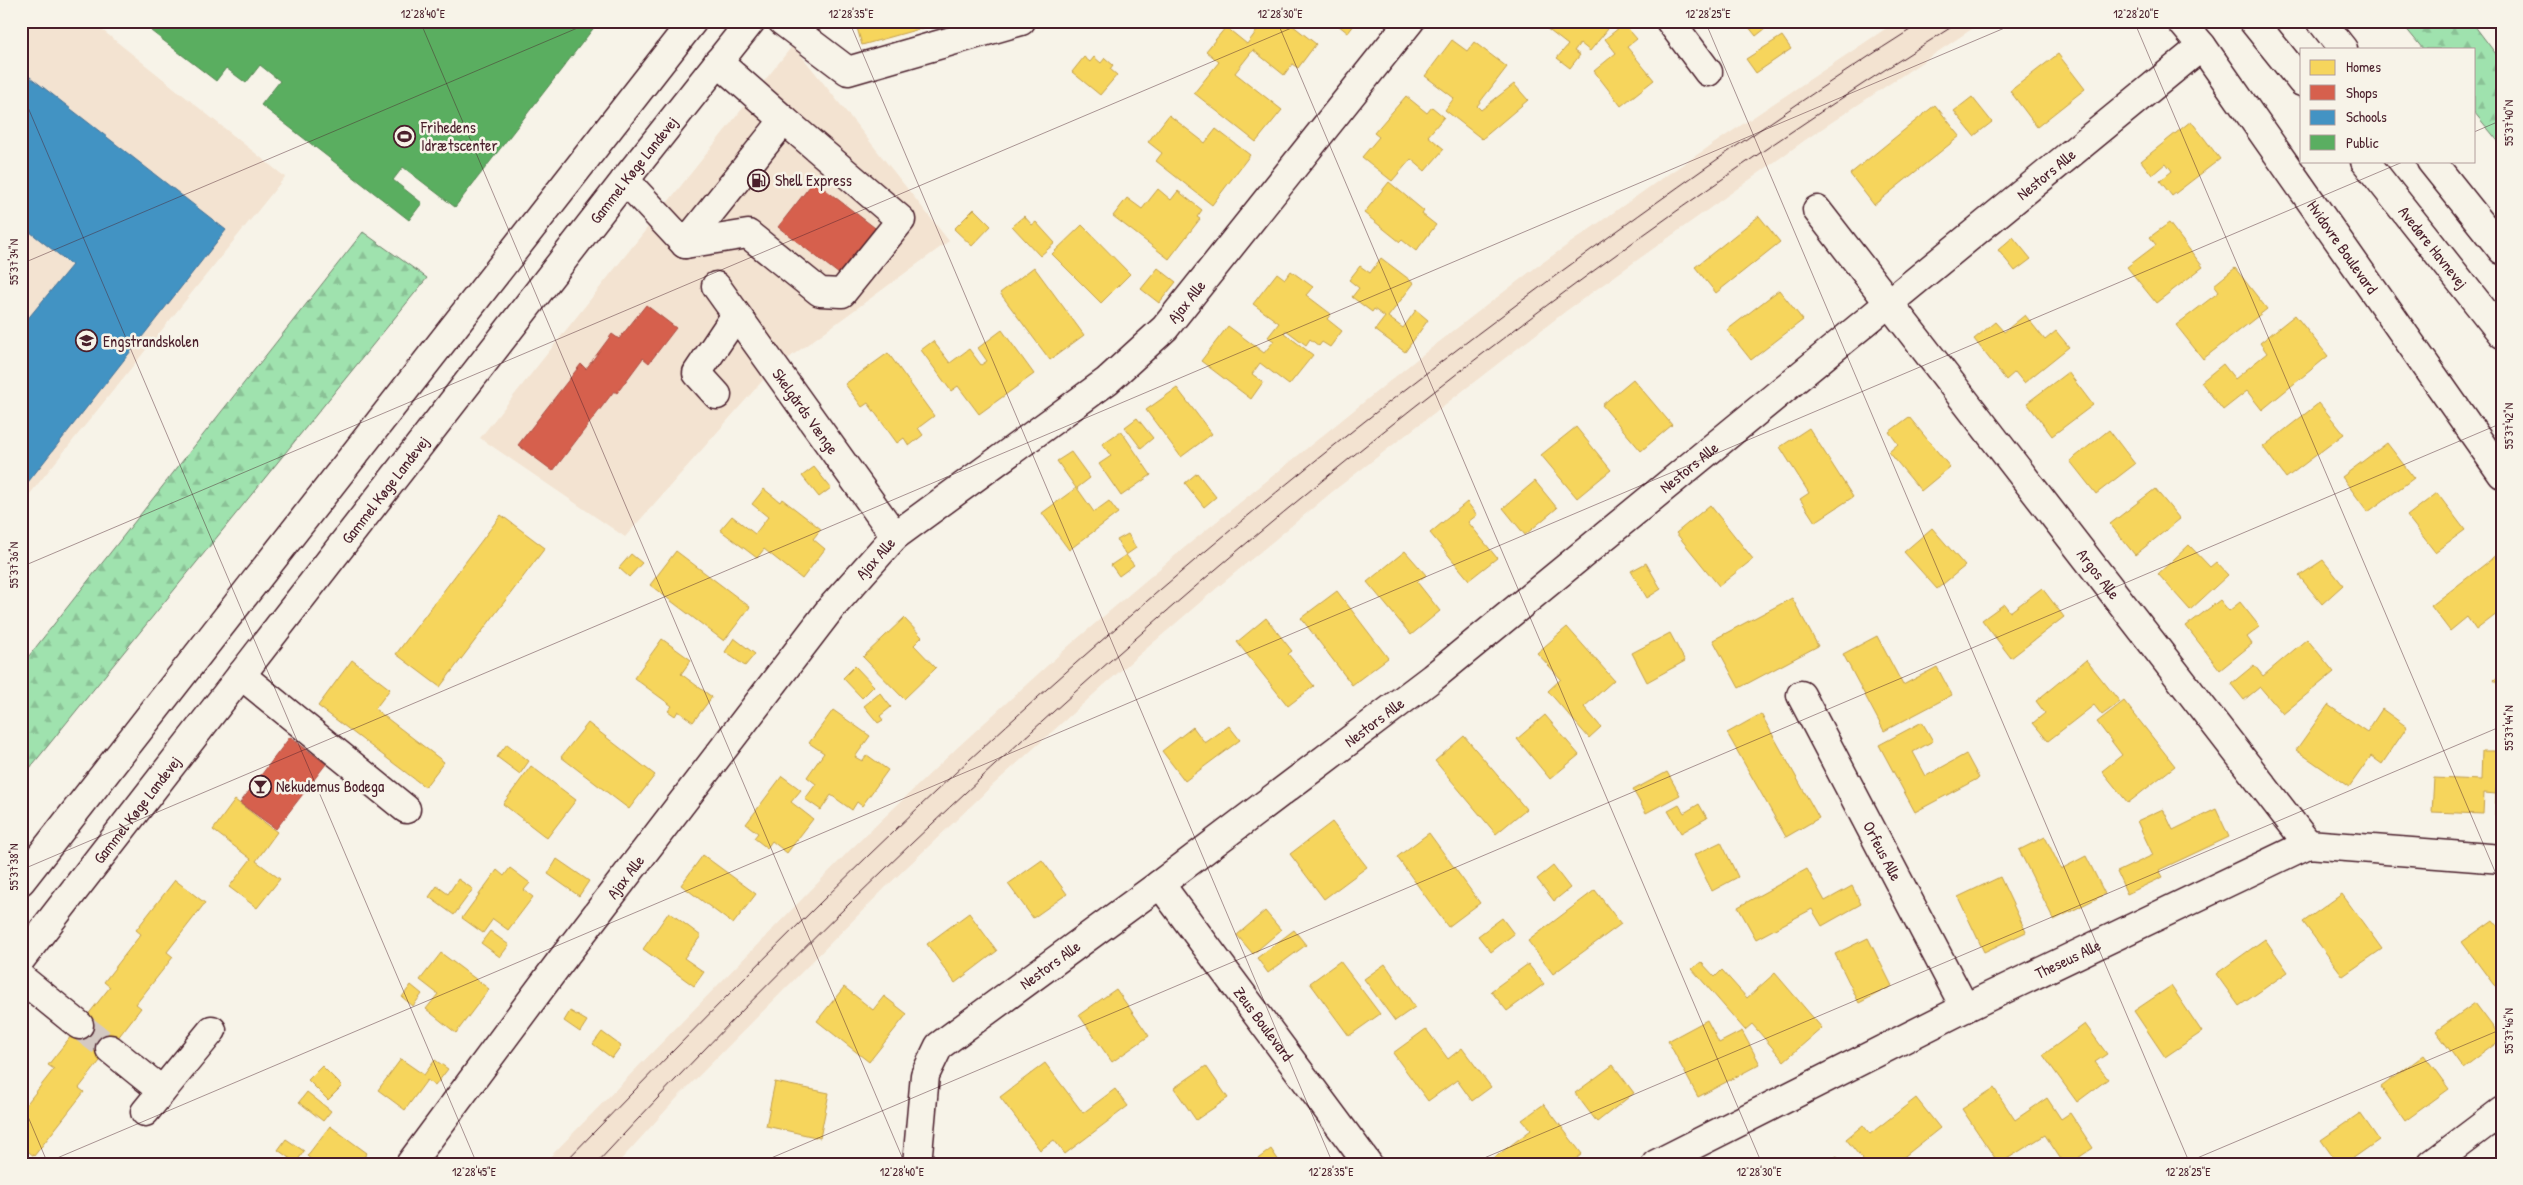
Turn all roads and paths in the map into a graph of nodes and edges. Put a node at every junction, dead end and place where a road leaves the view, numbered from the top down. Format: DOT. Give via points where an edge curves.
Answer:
graph roads {
  1 [pos="693,21"];
  2 [pos="751,21"];
  3 [pos="782,21"];
  4 [pos="1020,21"];
  5 [pos="1410,21"];
  6 [pos="1670,21"];
  7 [pos="2181,21"];
  8 [pos="2253,21"];
  9 [pos="2322,21"];
  10 [pos="2202,46"];
  11 [pos="2342,48"];
  12 [pos="718,62"];
  13 [pos="1708,72"];
  14 [pos="2300,80"];
  15 [pos="784,120"];
  16 [pos="2366,162"];
  17 [pos="2431,162"];
  18 [pos="625,180"];
  19 [pos="1817,210"];
  20 [pos="685,244"];
  21 [pos="2502,250"];
  22 [pos="716,286"];
  23 [pos="1890,304"];
  24 [pos="736,315"];
  25 [pos="2502,334"];
  26 [pos="717,395"];
  27 [pos="2502,474"];
  28 [pos="895,536"];
  29 [pos="241,675"];
  30 [pos="1801,695"];
  31 [pos="406,809"];
  32 [pos="2308,844"];
  33 [pos="2502,859"];
  34 [pos="21,881"];
  35 [pos="1160,884"];
  36 [pos="21,959"];
  37 [pos="21,978"];
  38 [pos="1965,1008"];
  39 [pos="80,1025"];
  40 [pos="212,1030"];
  41 [pos="110,1049"];
  42 [pos="162,1091"];
  43 [pos="2502,1111"];
  44 [pos="145,1112"];
  45 [pos="410,1164"];
  46 [pos="917,1164"];
  47 [pos="1368,1164"];
  48 [pos="1656,1164"];
  49 [pos="2432,1164"];
  1 -- 34 [label="street"];
  2 -- 12 [label="street, Gammel Køge Landevej"];
  3 -- 4 [label="street" via="848,71"];
  5 -- 28 [label="street, Ajax Alle" via="1165,328 1107,381"];
  6 -- 13 [label="street"];
  7 -- 10 [label="street, Hvidovre Boulevard"];
  8 -- 14 [label="street"];
  9 -- 11 [label="street"];
  10 -- 23 [label="street, Nestors Alle"];
  10 -- 27 [label="street, Hvidovre Boulevard"];
  12 -- 15 [label="street"];
  12 -- 18 [label="street, Gammel Køge Landevej"];
  15 -- 20 [label="street"];
  15 -- 20 [label="street" via="901,220 842,293 820,292 748,234"];
  16 -- 25 [label="street, Avedøre Havnevej"];
  17 -- 21 [label="street"];
  18 -- 20 [label="street"];
  18 -- 29 [label="street, Gammel Køge Landevej"];
  19 -- 23 [label="street"];
  22 -- 24 [label="street, Skelgårds Vænge"];
  23 -- 32 [label="street, Argos Alle"];
  23 -- 35 [label="street, Nestors Alle" via="1432,678"];
  24 -- 26 [label="street" via="697,373"];
  24 -- 28 [label="street, Skelgårds Vænge"];
  28 -- 45 [label="street, Ajax Alle" via="831,608"];
  29 -- 31 [label="street"];
  29 -- 36 [label="street, Gammel Køge Landevej"];
  30 -- 38 [label="street, Orfeus Alle"];
  32 -- 33 [label="street, Theseus Alle"];
  32 -- 38 [label="street, Theseus Alle"];
  35 -- 46 [label="street, Nestors Alle" via="939,1046 925,1075"];
  35 -- 47 [label="street, Zeus Boulevard"];
  37 -- 39 [label="street"];
  38 -- 48 [label="street, Theseus Alle"];
  40 -- 42 [label="street"];
  41 -- 42 [label="street"];
  42 -- 44 [label="street"];
  43 -- 49 [label="street"];
}
